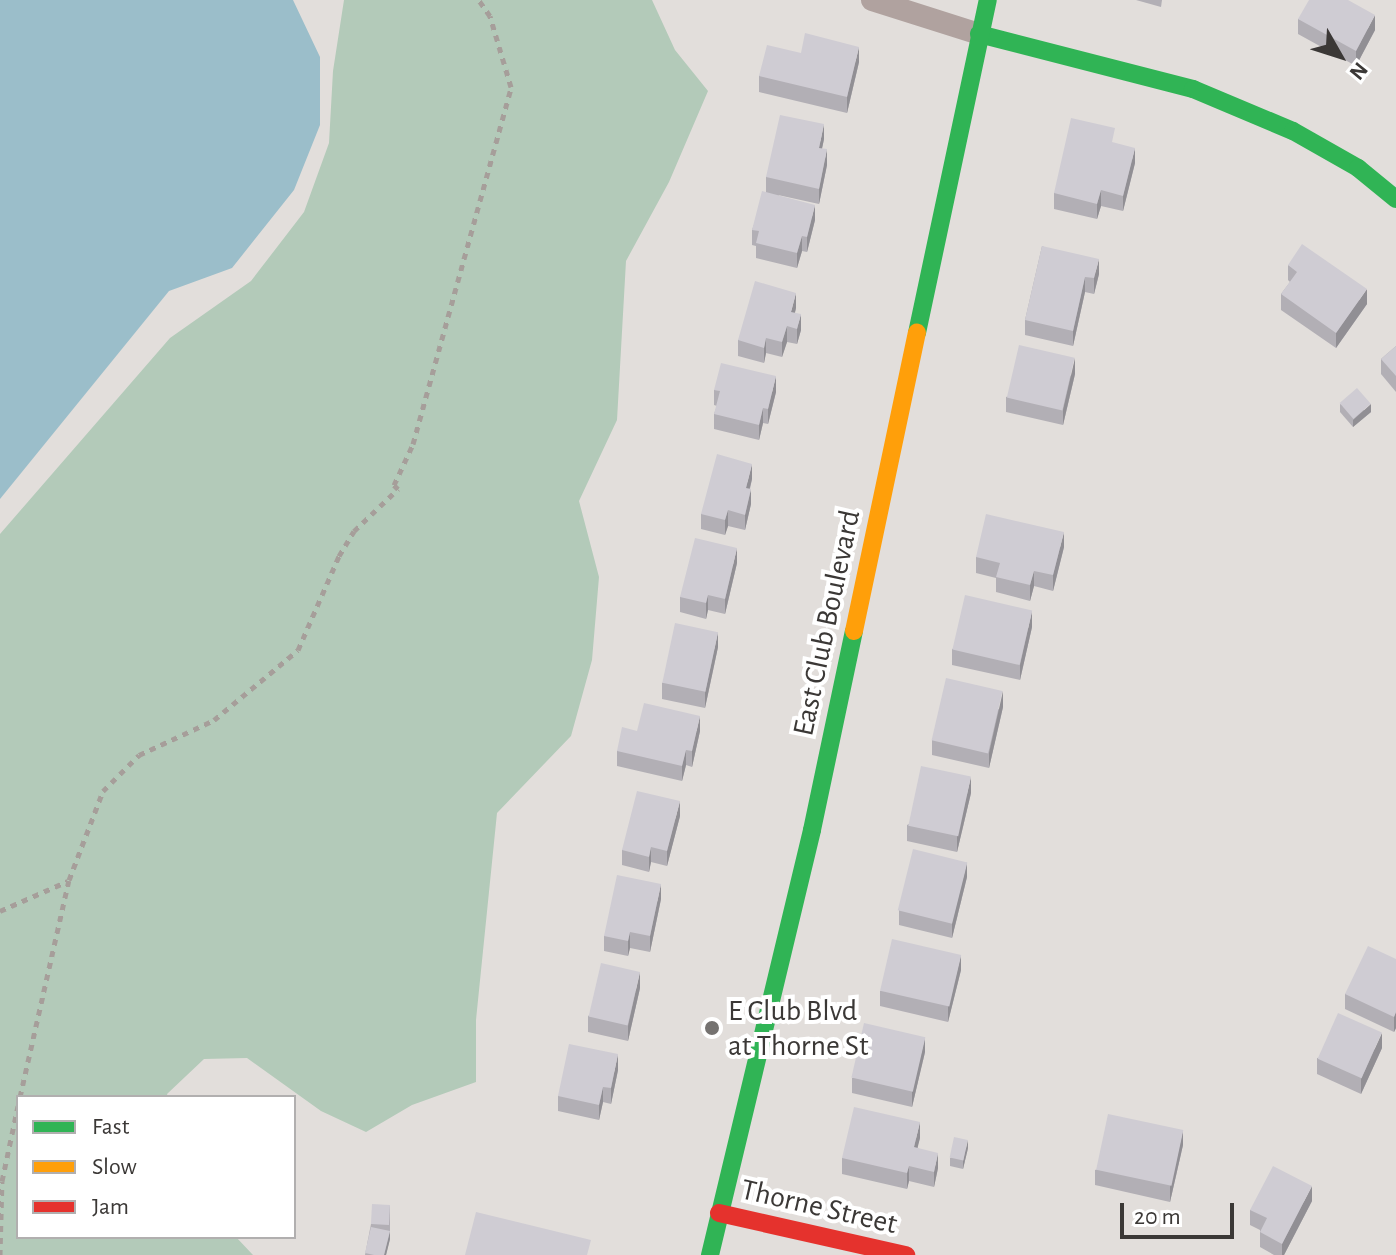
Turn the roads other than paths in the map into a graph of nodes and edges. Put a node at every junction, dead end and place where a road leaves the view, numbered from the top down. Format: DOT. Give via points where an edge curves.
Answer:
graph roads {
  1 [pos="872,0"];
  2 [pos="988,0"];
  3 [pos="979,34"];
  4 [pos="1396,199"];
  5 [pos="719,1213"];
  6 [pos="710,1255"];
  7 [pos="906,1255"];
  1 -- 3 [label="lane"];
  2 -- 3 [label="street, East Club Boulevard"];
  3 -- 4 [label="street" via="1193,89 1293,131 1358,168"];
  3 -- 5 [label="street, East Club Boulevard" via="812,830"];
  5 -- 6 [label="street, East Club Boulevard"];
  5 -- 7 [label="street, Thorne Street"];
}
